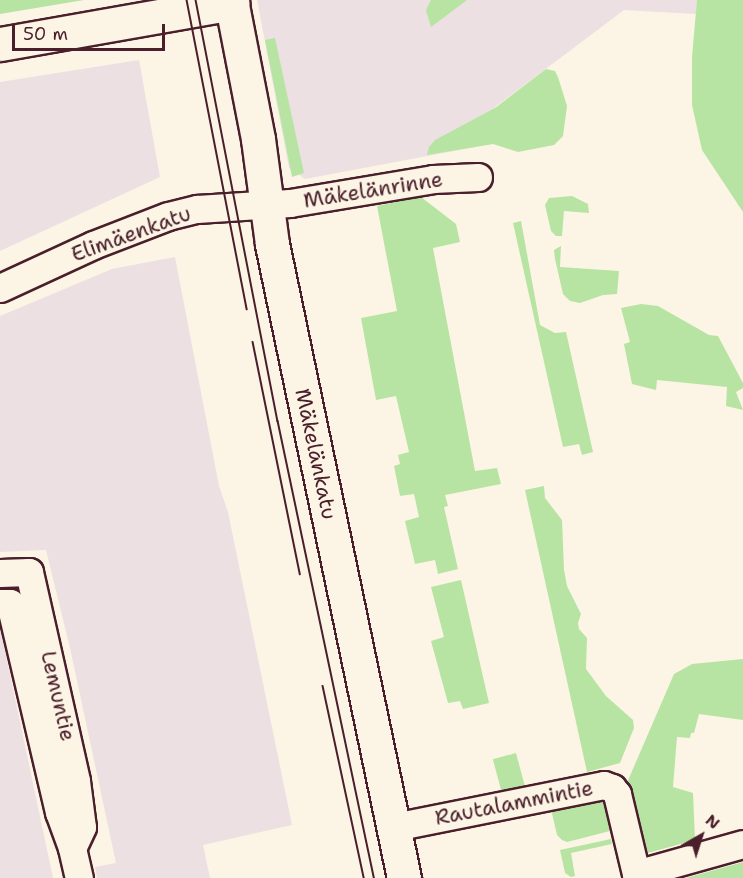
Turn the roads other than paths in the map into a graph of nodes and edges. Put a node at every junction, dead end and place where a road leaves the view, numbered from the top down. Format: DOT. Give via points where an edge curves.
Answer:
graph roads {
  1 [pos="193,4"];
  2 [pos="157,8"];
  3 [pos="233,10"];
  4 [pos="0,44"];
  5 [pos="478,177"];
  6 [pos="267,204"];
  7 [pos="0,288"];
  8 [pos="0,573"];
  9 [pos="5,603"];
  10 [pos="394,827"];
  11 [pos="743,844"];
  12 [pos="72,848"];
  13 [pos="637,876"];
  14 [pos="79,878"];
  15 [pos="404,878"];
  1 -- 2 [label="main road"];
  1 -- 3 [label="main road"];
  2 -- 4 [label="main road"];
  3 -- 6 [label="main road, Mäkelänkatu"];
  5 -- 6 [label="street, Mäkelänrinne" via="433,179"];
  6 -- 7 [label="street, Elimäenkatu" via="197,208 168,216"];
  6 -- 10 [label="main road, Mäkelänkatu" via="272,244"];
  8 -- 12 [label="street, Lemuntie" via="29,573 76,780 82,827"];
  9 -- 12 [label="street, Lemuntie" via="59,812"];
  10 -- 13 [label="street, Rautalammintie" via="604,785 617,794"];
  10 -- 15 [label="main road, Mäkelänkatu"];
  11 -- 13 [label="street"];
  12 -- 14 [label="street, Lemuntie"];
}
